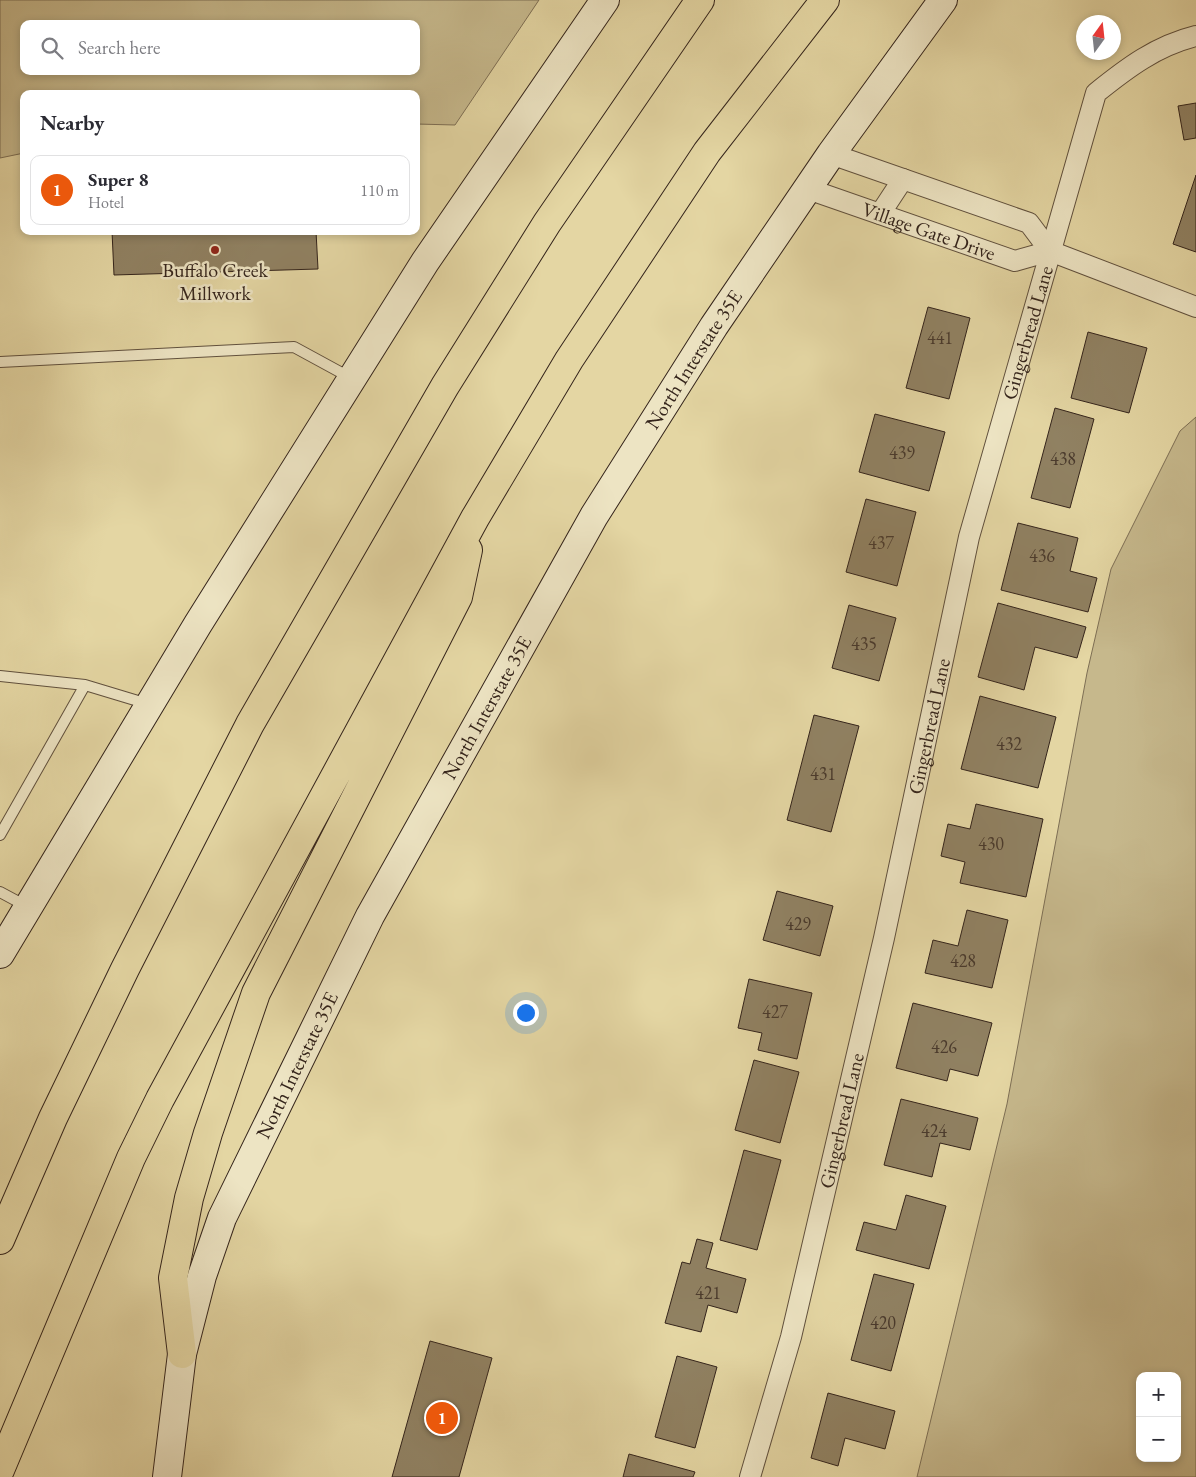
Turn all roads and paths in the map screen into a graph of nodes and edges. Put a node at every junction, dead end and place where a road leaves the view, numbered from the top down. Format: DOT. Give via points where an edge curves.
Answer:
graph roads {
  1 [pos="605,0"];
  2 [pos="700,0"];
  3 [pos="825,0"];
  4 [pos="943,0"];
  5 [pos="1196,36"];
  6 [pos="831,154"];
  7 [pos="903,179"];
  8 [pos="808,189"];
  9 [pos="880,214"];
  10 [pos="1050,251"];
  11 [pos="1196,306"];
  12 [pos="0,362"];
  13 [pos="352,379"];
  14 [pos="475,518"];
  15 [pos="0,676"];
  16 [pos="85,685"];
  17 [pos="150,704"];
  18 [pos="0,835"];
  19 [pos="0,892"];
  20 [pos="28,907"];
  21 [pos="0,954"];
  22 [pos="0,1240"];
  23 [pos="182,1354"];
  24 [pos="0,1470"];
  25 [pos="167,1477"];
  26 [pos="750,1477"];
  1 -- 13 [label="main road" via="474,188"];
  2 -- 22 [label="highway" via="548,223 445,386 250,724 125,968 53,1118"];
  3 -- 14 [label="highway" via="707,152 650,236 569,360"];
  4 -- 6 [label="main road, North Interstate 35E"];
  5 -- 10 [label="street, Gingerbread Lane" via="1172,42 1133,63 1096,94"];
  6 -- 7 [label="street, Village Gate Drive"];
  6 -- 8 [label="main road, North Interstate 35E"];
  7 -- 9 [label="street"];
  7 -- 10 [label="street, Village Gate Drive" via="1029,223"];
  8 -- 9 [label="street, Village Gate Drive"];
  8 -- 23 [label="main road, North Interstate 35E" via="714,326 594,516 370,916 222,1218 202,1276"];
  9 -- 10 [label="street, Village Gate Drive" via="1015,261"];
  10 -- 11 [label="street"];
  10 -- 26 [label="street, Gingerbread Lane" via="969,536 884,938 791,1337"];
  12 -- 13 [label="lane" via="294,348"];
  13 -- 17 [label="main road"];
  14 -- 23 [label="highway" via="458,597 256,993 189,1198 173,1278"];
  14 -- 24 [label="highway" via="160,1099 131,1158"];
  15 -- 16 [label="lane"];
  16 -- 17 [label="lane"];
  16 -- 18 [label="lane"];
  17 -- 20 [label="main road"];
  19 -- 20 [label="lane"];
  20 -- 21 [label="main road"];
  23 -- 25 [label="main road, North Interstate 35E"];
}
